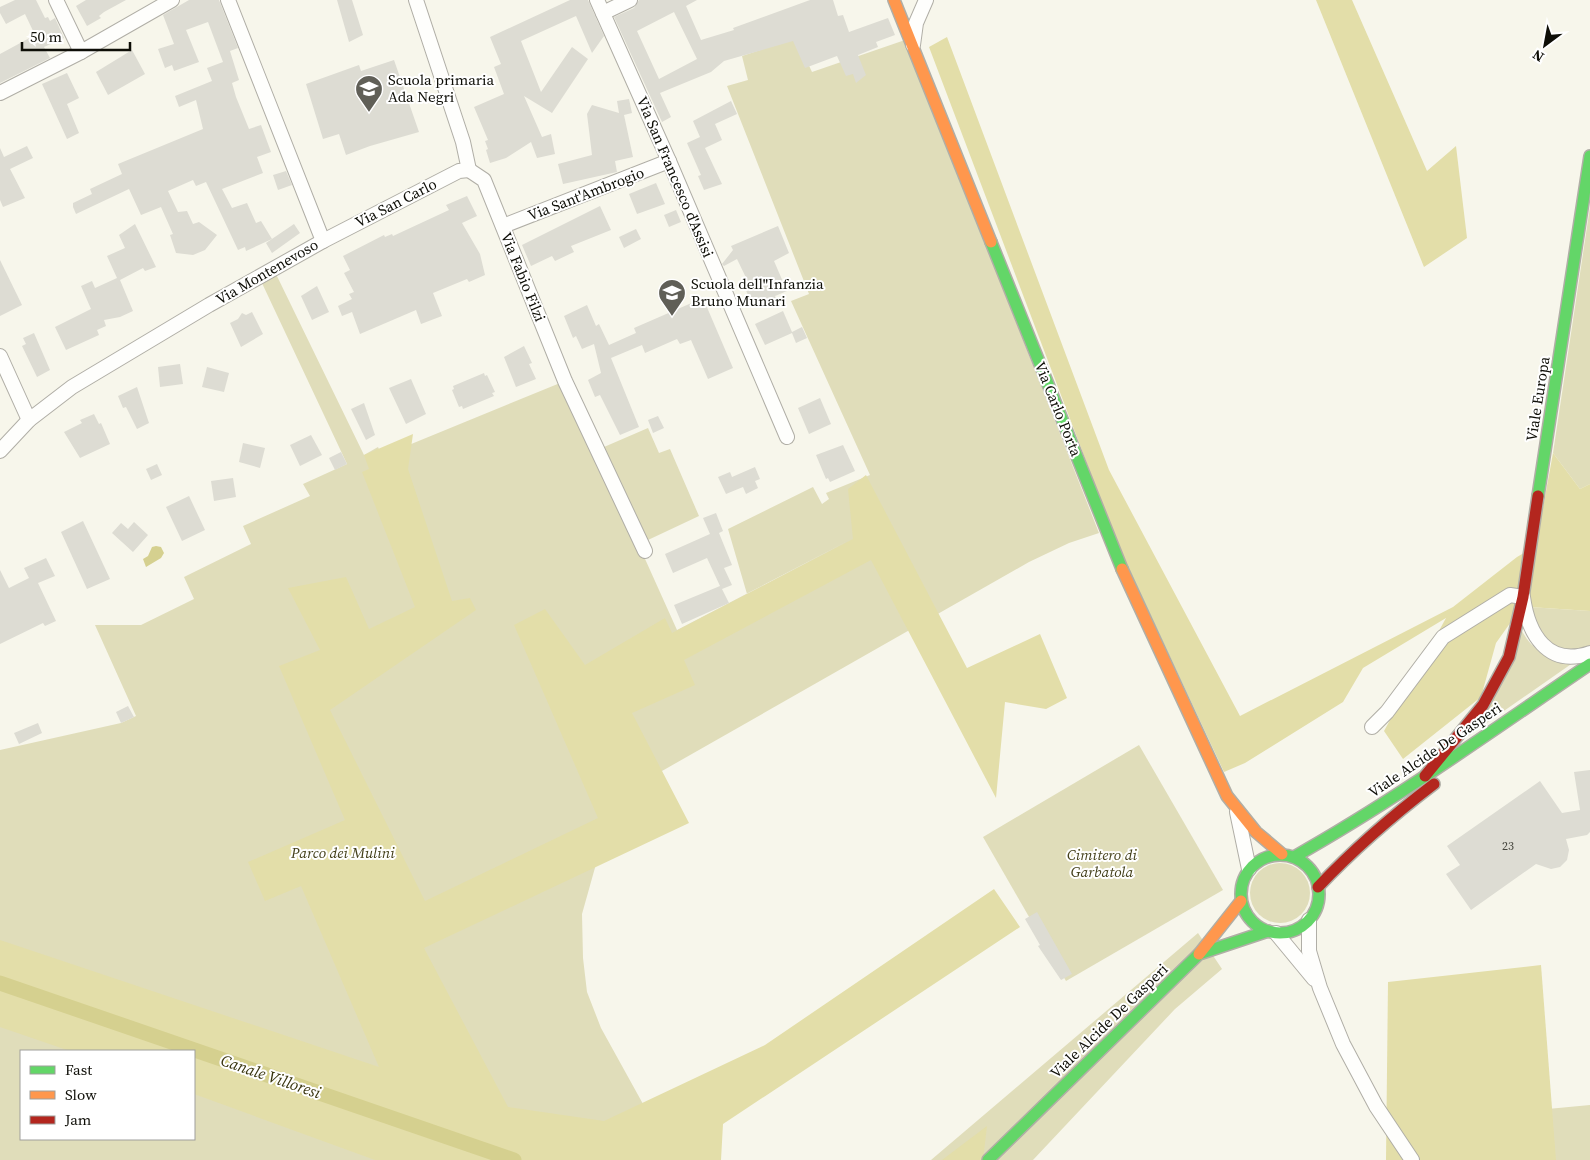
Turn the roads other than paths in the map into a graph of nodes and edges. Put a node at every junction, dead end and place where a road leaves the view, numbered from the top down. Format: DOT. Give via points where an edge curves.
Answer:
graph roads {
  1 [pos="56,0"];
  2 [pos="172,0"];
  3 [pos="228,0"];
  4 [pos="416,0"];
  5 [pos="630,0"];
  6 [pos="894,0"];
  7 [pos="926,0"];
  8 [pos="600,6"];
  9 [pos="913,48"];
  10 [pos="81,52"];
  11 [pos="0,93"];
  12 [pos="1590,156"];
  13 [pos="669,161"];
  14 [pos="469,170"];
  15 [pos="503,226"];
  16 [pos="323,241"];
  17 [pos="0,356"];
  18 [pos="29,420"];
  19 [pos="787,438"];
  20 [pos="0,451"];
  21 [pos="645,551"];
  22 [pos="1523,597"];
  23 [pos="1590,652"];
  24 [pos="1590,664"];
  25 [pos="1590,678"];
  26 [pos="1372,727"];
  27 [pos="1425,776"];
  28 [pos="1237,811"];
  29 [pos="1282,854"];
  30 [pos="1294,857"];
  31 [pos="1249,869"];
  32 [pos="1318,887"];
  33 [pos="1241,901"];
  34 [pos="1309,920"];
  35 [pos="1272,932"];
  36 [pos="1199,954"];
  37 [pos="1320,988"];
  38 [pos="988,1160"];
  39 [pos="1412,1160"];
  1 -- 10 [label="street"];
  2 -- 10 [label="street"];
  3 -- 16 [label="street, Via Montenevoso"];
  4 -- 14 [label="street" via="463,142"];
  5 -- 8 [label="street"];
  6 -- 9 [label="street, Via Carlo Porta"];
  7 -- 9 [label="street" via="916,23"];
  8 -- 13 [label="street, Via San Francesco d'Assisi"];
  9 -- 28 [label="street, Via Carlo Porta" via="1128,585 1184,709"];
  10 -- 11 [label="street"];
  12 -- 22 [label="street, Viale Europa"];
  13 -- 15 [label="street, Via Sant'Ambrogio"];
  13 -- 19 [label="street, Via San Francesco d'Assisi"];
  14 -- 15 [label="street, Via Fabio Filzi" via="484,180"];
  14 -- 16 [label="street, Via San Carlo" via="459,171"];
  15 -- 21 [label="street, Via Fabio Filzi" via="566,381"];
  16 -- 18 [label="street, Via Montenevoso" via="80,382"];
  17 -- 18 [label="street"];
  18 -- 20 [label="street, Via Montenevoso"];
  22 -- 23 [label="street" via="1528,625 1540,643 1562,654 1576,656"];
  22 -- 26 [label="street" via="1510,596 1443,637"];
  22 -- 27 [label="street, Viale Europa" via="1512,645 1501,674 1462,734"];
  24 -- 27 [label="street, Viale Alcide De Gasperi"];
  25 -- 32 [label="street, Viale Alcide De Gasperi" via="1386,820"];
  27 -- 30 [label="street, Viale Alcide De Gasperi"];
  28 -- 29 [label="street, Via Carlo Porta"];
  28 -- 31 [label="street"];
  29 -- 30 [label="street"];
  29 -- 31 [label="street" via="1264,858"];
  30 -- 32 [label="street" via="1314,874"];
  31 -- 33 [label="street" via="1242,884"];
  32 -- 34 [label="street" via="1317,904"];
  33 -- 35 [label="street" via="1250,920"];
  33 -- 36 [label="street"];
  34 -- 35 [label="street" via="1294,930"];
  34 -- 37 [label="street" via="1309,951"];
  35 -- 36 [label="street, Viale Alcide De Gasperi"];
  35 -- 37 [label="street"];
  36 -- 38 [label="street, Viale Alcide De Gasperi"];
  37 -- 39 [label="street" via="1359,1076"];
}
